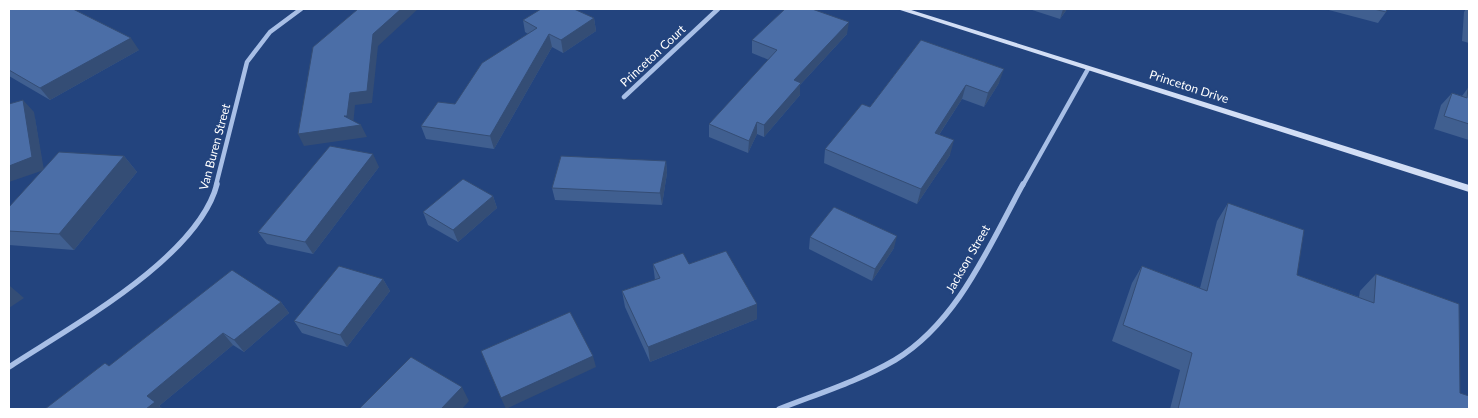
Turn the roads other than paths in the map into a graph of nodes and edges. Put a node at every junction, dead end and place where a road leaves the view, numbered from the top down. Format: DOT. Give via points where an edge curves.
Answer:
graph roads {
  1 [pos="301,9"];
  2 [pos="718,9"];
  3 [pos="901,9"];
  4 [pos="1088,69"];
  5 [pos="624,96"];
  6 [pos="1469,190"];
  7 [pos="9,367"];
  8 [pos="779,409"];
  1 -- 7 [label="street, Van Buren Street" via="257,44 246,62 215,191 195,227 160,264"];
  2 -- 5 [label="street, Princeton Court"];
  3 -- 4 [label="street, Princeton Drive"];
  4 -- 6 [label="street, Princeton Drive"];
  4 -- 8 [label="street, Jackson Street" via="963,291 931,332 894,360 842,385"];
}
